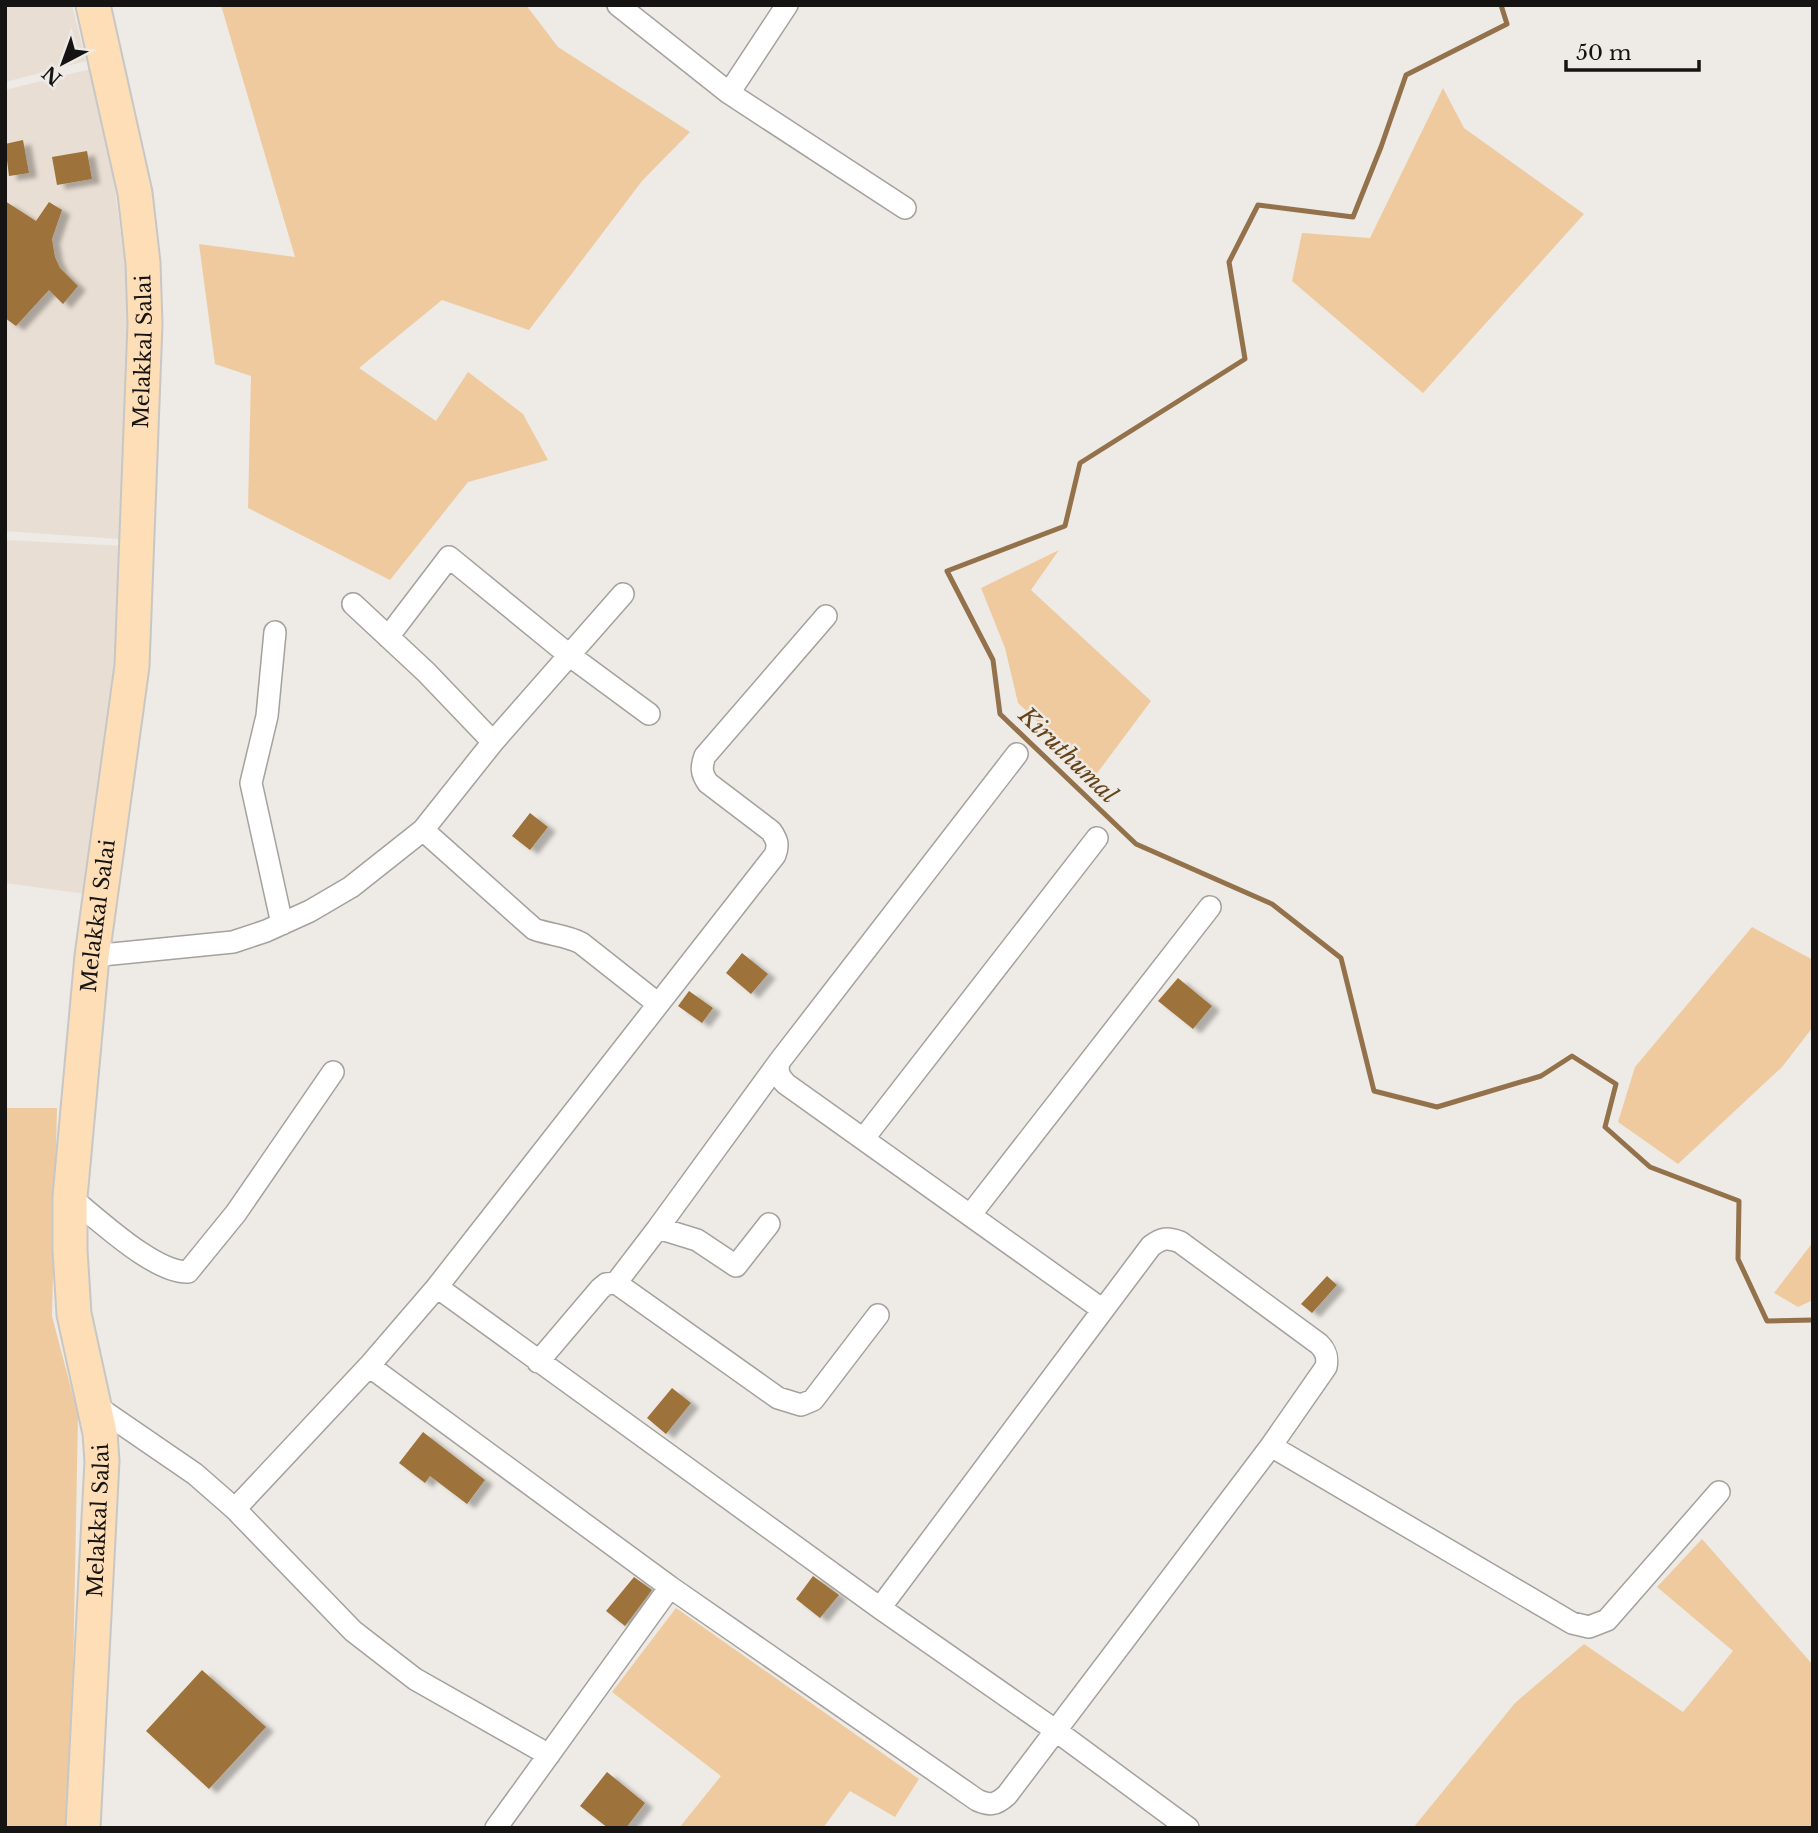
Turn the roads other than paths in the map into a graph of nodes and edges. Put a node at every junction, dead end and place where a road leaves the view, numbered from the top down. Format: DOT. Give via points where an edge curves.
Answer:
graph roads {
  1 [pos="93,5"];
  2 [pos="618,5"];
  3 [pos="780,8"];
  4 [pos="729,93"];
  5 [pos="905,208"];
  6 [pos="623,594"];
  7 [pos="353,604"];
  8 [pos="826,616"];
  9 [pos="275,632"];
  10 [pos="388,637"];
  11 [pos="569,655"];
  12 [pos="649,714"];
  13 [pos="493,742"];
  14 [pos="1017,754"];
  15 [pos="423,830"];
  16 [pos="1097,838"];
  17 [pos="1210,907"];
  18 [pos="282,923"];
  19 [pos="92,956"];
  20 [pos="657,1003"];
  21 [pos="779,1062"];
  22 [pos="333,1072"];
  23 [pos="864,1138"];
  24 [pos="70,1198"];
  25 [pos="971,1214"];
  26 [pos="769,1224"];
  27 [pos="658,1228"];
  28 [pos="615,1283"];
  29 [pos="437,1287"];
  30 [pos="1103,1310"];
  31 [pos="878,1315"];
  32 [pos="538,1362"];
  33 [pos="369,1366"];
  34 [pos="93,1404"];
  35 [pos="1271,1446"];
  36 [pos="1719,1492"];
  37 [pos="235,1509"];
  38 [pos="670,1587"];
  39 [pos="880,1608"];
  40 [pos="1055,1730"];
  41 [pos="549,1755"];
  42 [pos="83,1828"];
  43 [pos="496,1828"];
  44 [pos="1188,1828"];
  1 -- 19 [label="main road, Melakkal Salai" via="135,193 145,324 132,666"];
  2 -- 4 [label="street"];
  3 -- 4 [label="street"];
  4 -- 5 [label="street"];
  6 -- 11 [label="street"];
  7 -- 10 [label="street"];
  8 -- 20 [label="street" via="705,756 702,775 708,783 771,831 778,846"];
  9 -- 18 [label="street" via="267,716 251,783"];
  10 -- 11 [label="street" via="449,558"];
  10 -- 13 [label="street"];
  11 -- 12 [label="street"];
  11 -- 13 [label="street"];
  13 -- 15 [label="street"];
  14 -- 21 [label="street"];
  15 -- 18 [label="street" via="351,887"];
  15 -- 20 [label="street" via="534,929 581,943"];
  16 -- 23 [label="street"];
  17 -- 25 [label="street"];
  18 -- 19 [label="street" via="233,942"];
  19 -- 24 [label="main road, Melakkal Salai"];
  20 -- 29 [label="street"];
  21 -- 23 [label="street" via="780,1078 786,1084"];
  21 -- 27 [label="street"];
  22 -- 24 [label="street" via="236,1213 188,1272 158,1265"];
  23 -- 25 [label="street"];
  24 -- 34 [label="main road, Melakkal Salai" via="74,1314"];
  25 -- 30 [label="street"];
  26 -- 27 [label="street" via="736,1266 697,1240"];
  27 -- 28 [label="street"];
  28 -- 31 [label="street" via="778,1398 801,1405 813,1400"];
  28 -- 32 [label="street" via="600,1289"];
  29 -- 32 [label="street"];
  29 -- 33 [label="street"];
  30 -- 35 [label="street" via="1151,1246 1169,1238 1319,1344 1325,1350 1326,1367"];
  30 -- 39 [label="street"];
  32 -- 39 [label="street"];
  33 -- 37 [label="street"];
  33 -- 38 [label="street"];
  34 -- 37 [label="street" via="195,1474"];
  34 -- 42 [label="main road, Melakkal Salai" via="102,1461"];
  35 -- 36 [label="street" via="1572,1623 1589,1627 1607,1620"];
  35 -- 40 [label="street"];
  37 -- 41 [label="street" via="353,1631 415,1679"];
  38 -- 40 [label="street" via="988,1805 1007,1795"];
  38 -- 41 [label="street"];
  39 -- 40 [label="street"];
  40 -- 44 [label="street"];
  41 -- 43 [label="street"];
}
